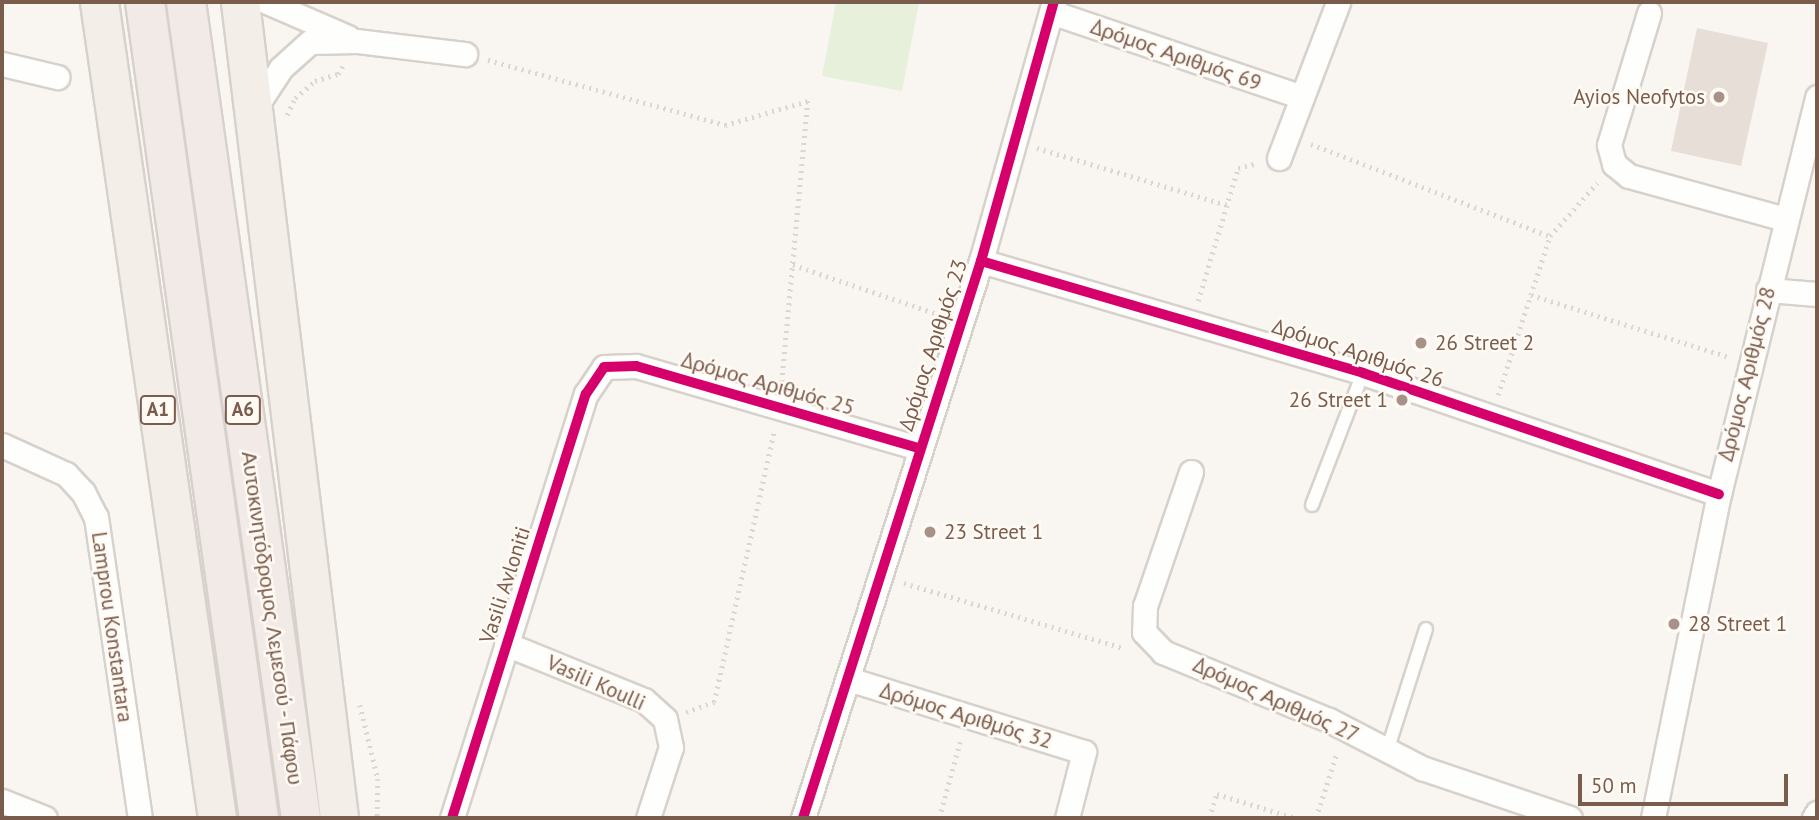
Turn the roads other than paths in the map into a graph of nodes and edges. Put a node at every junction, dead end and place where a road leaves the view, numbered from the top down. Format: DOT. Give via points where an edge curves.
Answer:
graph roads {
  1 [pos="99,2"];
  2 [pos="145,2"];
  3 [pos="186,2"];
  4 [pos="240,2"];
  5 [pos="267,2"];
  6 [pos="1338,3"];
  7 [pos="1053,7"];
  8 [pos="1650,13"];
  9 [pos="357,41"];
  10 [pos="465,54"];
  11 [pos="2,64"];
  12 [pos="57,77"];
  13 [pos="1302,97"];
  14 [pos="1817,97"];
  15 [pos="253,111"];
  16 [pos="1279,158"];
  17 [pos="1785,219"];
  18 [pos="981,261"];
  19 [pos="1768,290"];
  20 [pos="1817,294"];
  21 [pos="604,368"];
  22 [pos="1363,373"];
  23 [pos="2,445"];
  24 [pos="919,448"];
  25 [pos="1192,472"];
  26 [pos="1719,494"];
  27 [pos="1312,505"];
  28 [pos="1426,629"];
  29 [pos="506,644"];
  30 [pos="848,679"];
  31 [pos="1387,751"];
  32 [pos="2,801"];
  33 [pos="1817,813"];
  34 [pos="46,818"];
  35 [pos="140,818"];
  36 [pos="218,818"];
  37 [pos="259,818"];
  38 [pos="300,818"];
  39 [pos="340,818"];
  40 [pos="452,818"];
  41 [pos="648,818"];
  42 [pos="803,818"];
  43 [pos="1067,818"];
  44 [pos="1570,818"];
  45 [pos="1653,818"];
  46 [pos="1814,818"];
  1 -- 36 [label="main road, A1"];
  2 -- 37 [label="highway, Αυτοκινητόδρομος Λεμεσού - Πάφου / A6"];
  3 -- 38 [label="highway, Αυτοκινητόδρομος Λεμεσού - Πάφου / A6"];
  4 -- 15 [label="main road"];
  5 -- 9 [label="street"];
  6 -- 13 [label="street"];
  7 -- 13 [label="street, Δρόμος Αριθμός 69"];
  7 -- 18 [label="street, Δρόμος Αριθμός 23"];
  8 -- 17 [label="street" via="1609,145 1614,164 1629,176"];
  9 -- 10 [label="street"];
  9 -- 15 [label="street" via="310,41 281,68"];
  11 -- 12 [label="street"];
  13 -- 16 [label="street"];
  14 -- 17 [label="street, Δρόμος Αριθμός 28"];
  15 -- 39 [label="main road"];
  17 -- 19 [label="street, Δρόμος Αριθμός 28"];
  18 -- 22 [label="street, Δρόμος Αριθμός 26"];
  18 -- 24 [label="street, Δρόμος Αριθμός 23"];
  19 -- 20 [label="street"];
  19 -- 26 [label="street, Δρόμος Αριθμός 28"];
  21 -- 24 [label="street, Δρόμος Αριθμός 25" via="636,366"];
  21 -- 29 [label="street, Vasili Avloniti" via="586,394"];
  22 -- 26 [label="street, Δρόμος Αριθμός 26"];
  22 -- 27 [label="lane"];
  23 -- 35 [label="street, Lamprou Konstantara" via="66,474 83,492 96,517"];
  24 -- 30 [label="street, Δρόμος Αριθμός 23"];
  25 -- 31 [label="street, Δρόμος Αριθμός 27" via="1145,606 1144,632 1163,652"];
  26 -- 45 [label="street, Δρόμος Αριθμός 28"];
  28 -- 31 [label="lane"];
  29 -- 40 [label="street, Vasili Avloniti"];
  29 -- 41 [label="street, Vasili Koulli" via="645,700 666,719 671,747"];
  30 -- 42 [label="street, Δρόμος Αριθμός 23"];
  30 -- 43 [label="street, Δρόμος Αριθμός 32" via="1084,752"];
  31 -- 44 [label="street, Δρόμος Αριθμός 27" via="1457,782"];
  32 -- 34 [label="street"];
  33 -- 46 [label="street"];
}
